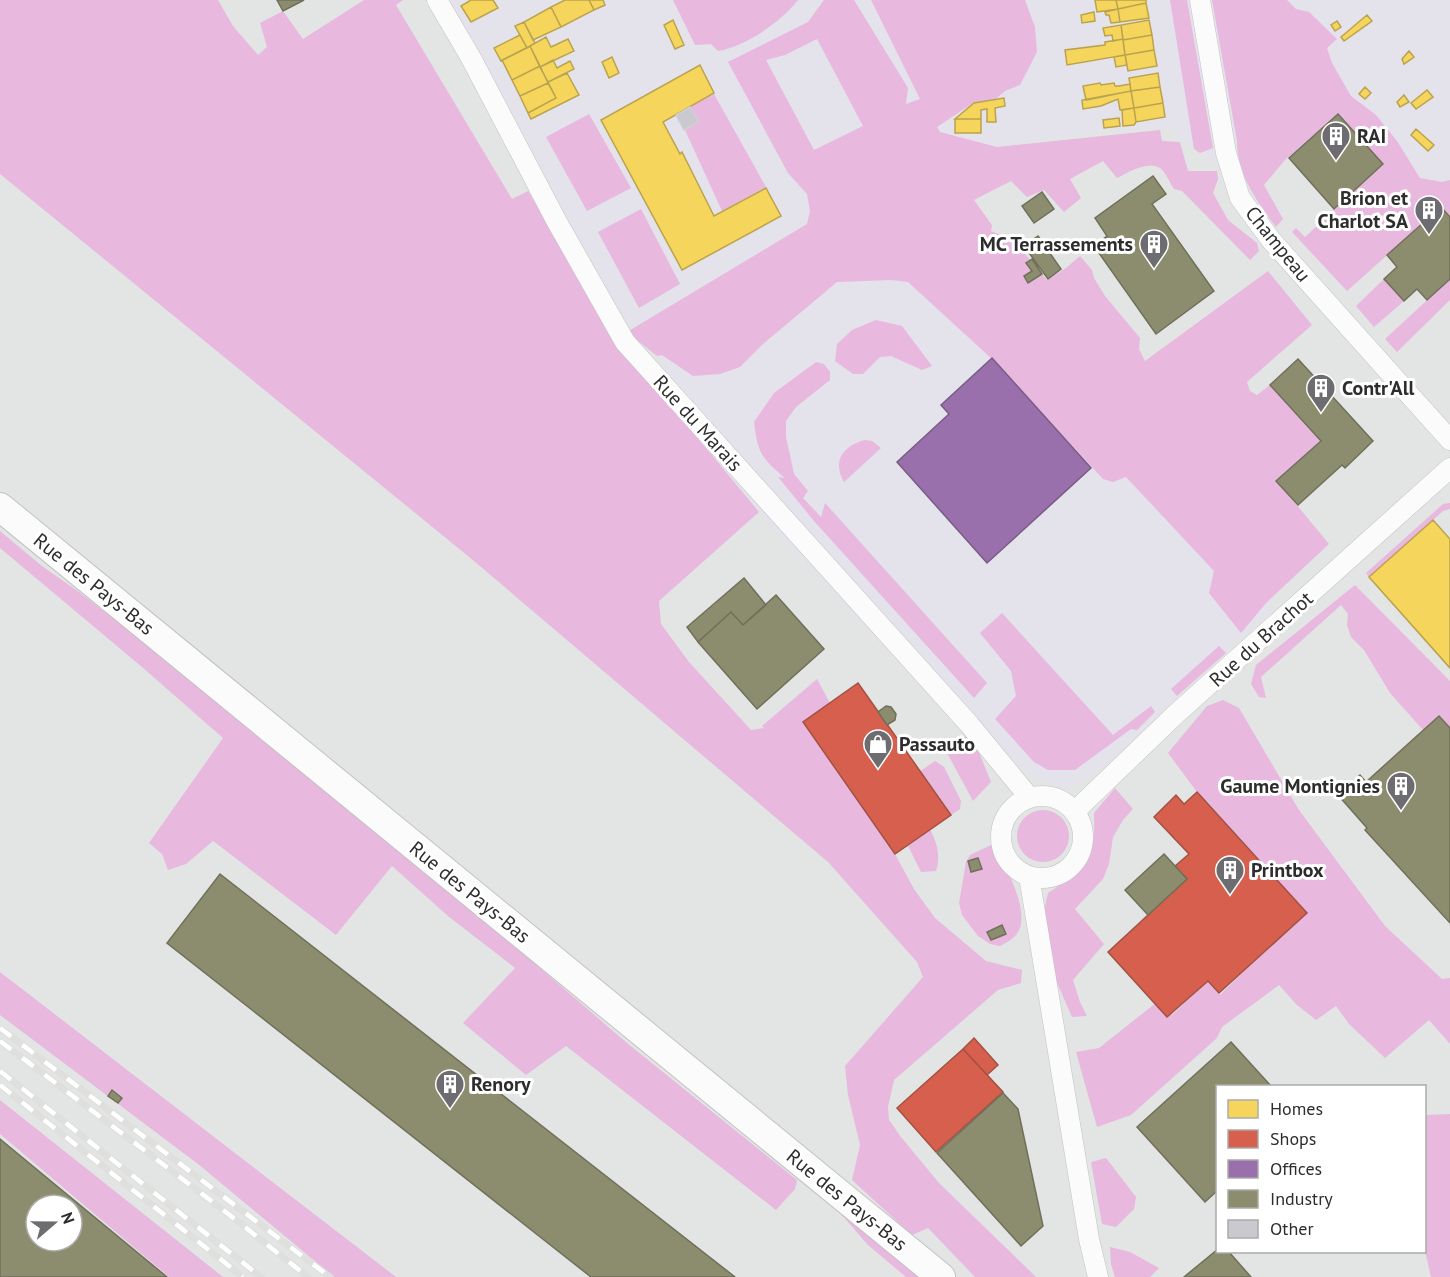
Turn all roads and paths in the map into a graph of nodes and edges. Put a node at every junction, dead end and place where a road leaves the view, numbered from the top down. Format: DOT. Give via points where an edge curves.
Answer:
graph roads {
  1 [pos="437,0"];
  2 [pos="1200,0"];
  3 [pos="1450,440"];
  4 [pos="1450,468"];
  5 [pos="0,507"];
  6 [pos="1029,797"];
  7 [pos="1074,812"];
  8 [pos="1029,876"];
  9 [pos="941,1277"];
  10 [pos="1098,1277"];
  1 -- 6 [label="street, Rue du Marais" via="625,342 969,724"];
  2 -- 3 [label="street, Champeau" via="1226,153 1240,198 1271,240"];
  4 -- 7 [label="street, Rue du Brachot" via="1176,714"];
  5 -- 9 [label="street, Rue des Pays-Bas"];
  6 -- 7 [label="street" via="1057,799"];
  6 -- 8 [label="street" via="1006,816 1001,839 1009,862"];
  7 -- 8 [label="street" via="1082,833 1078,856 1062,872"];
  8 -- 10 [label="street"];
}
